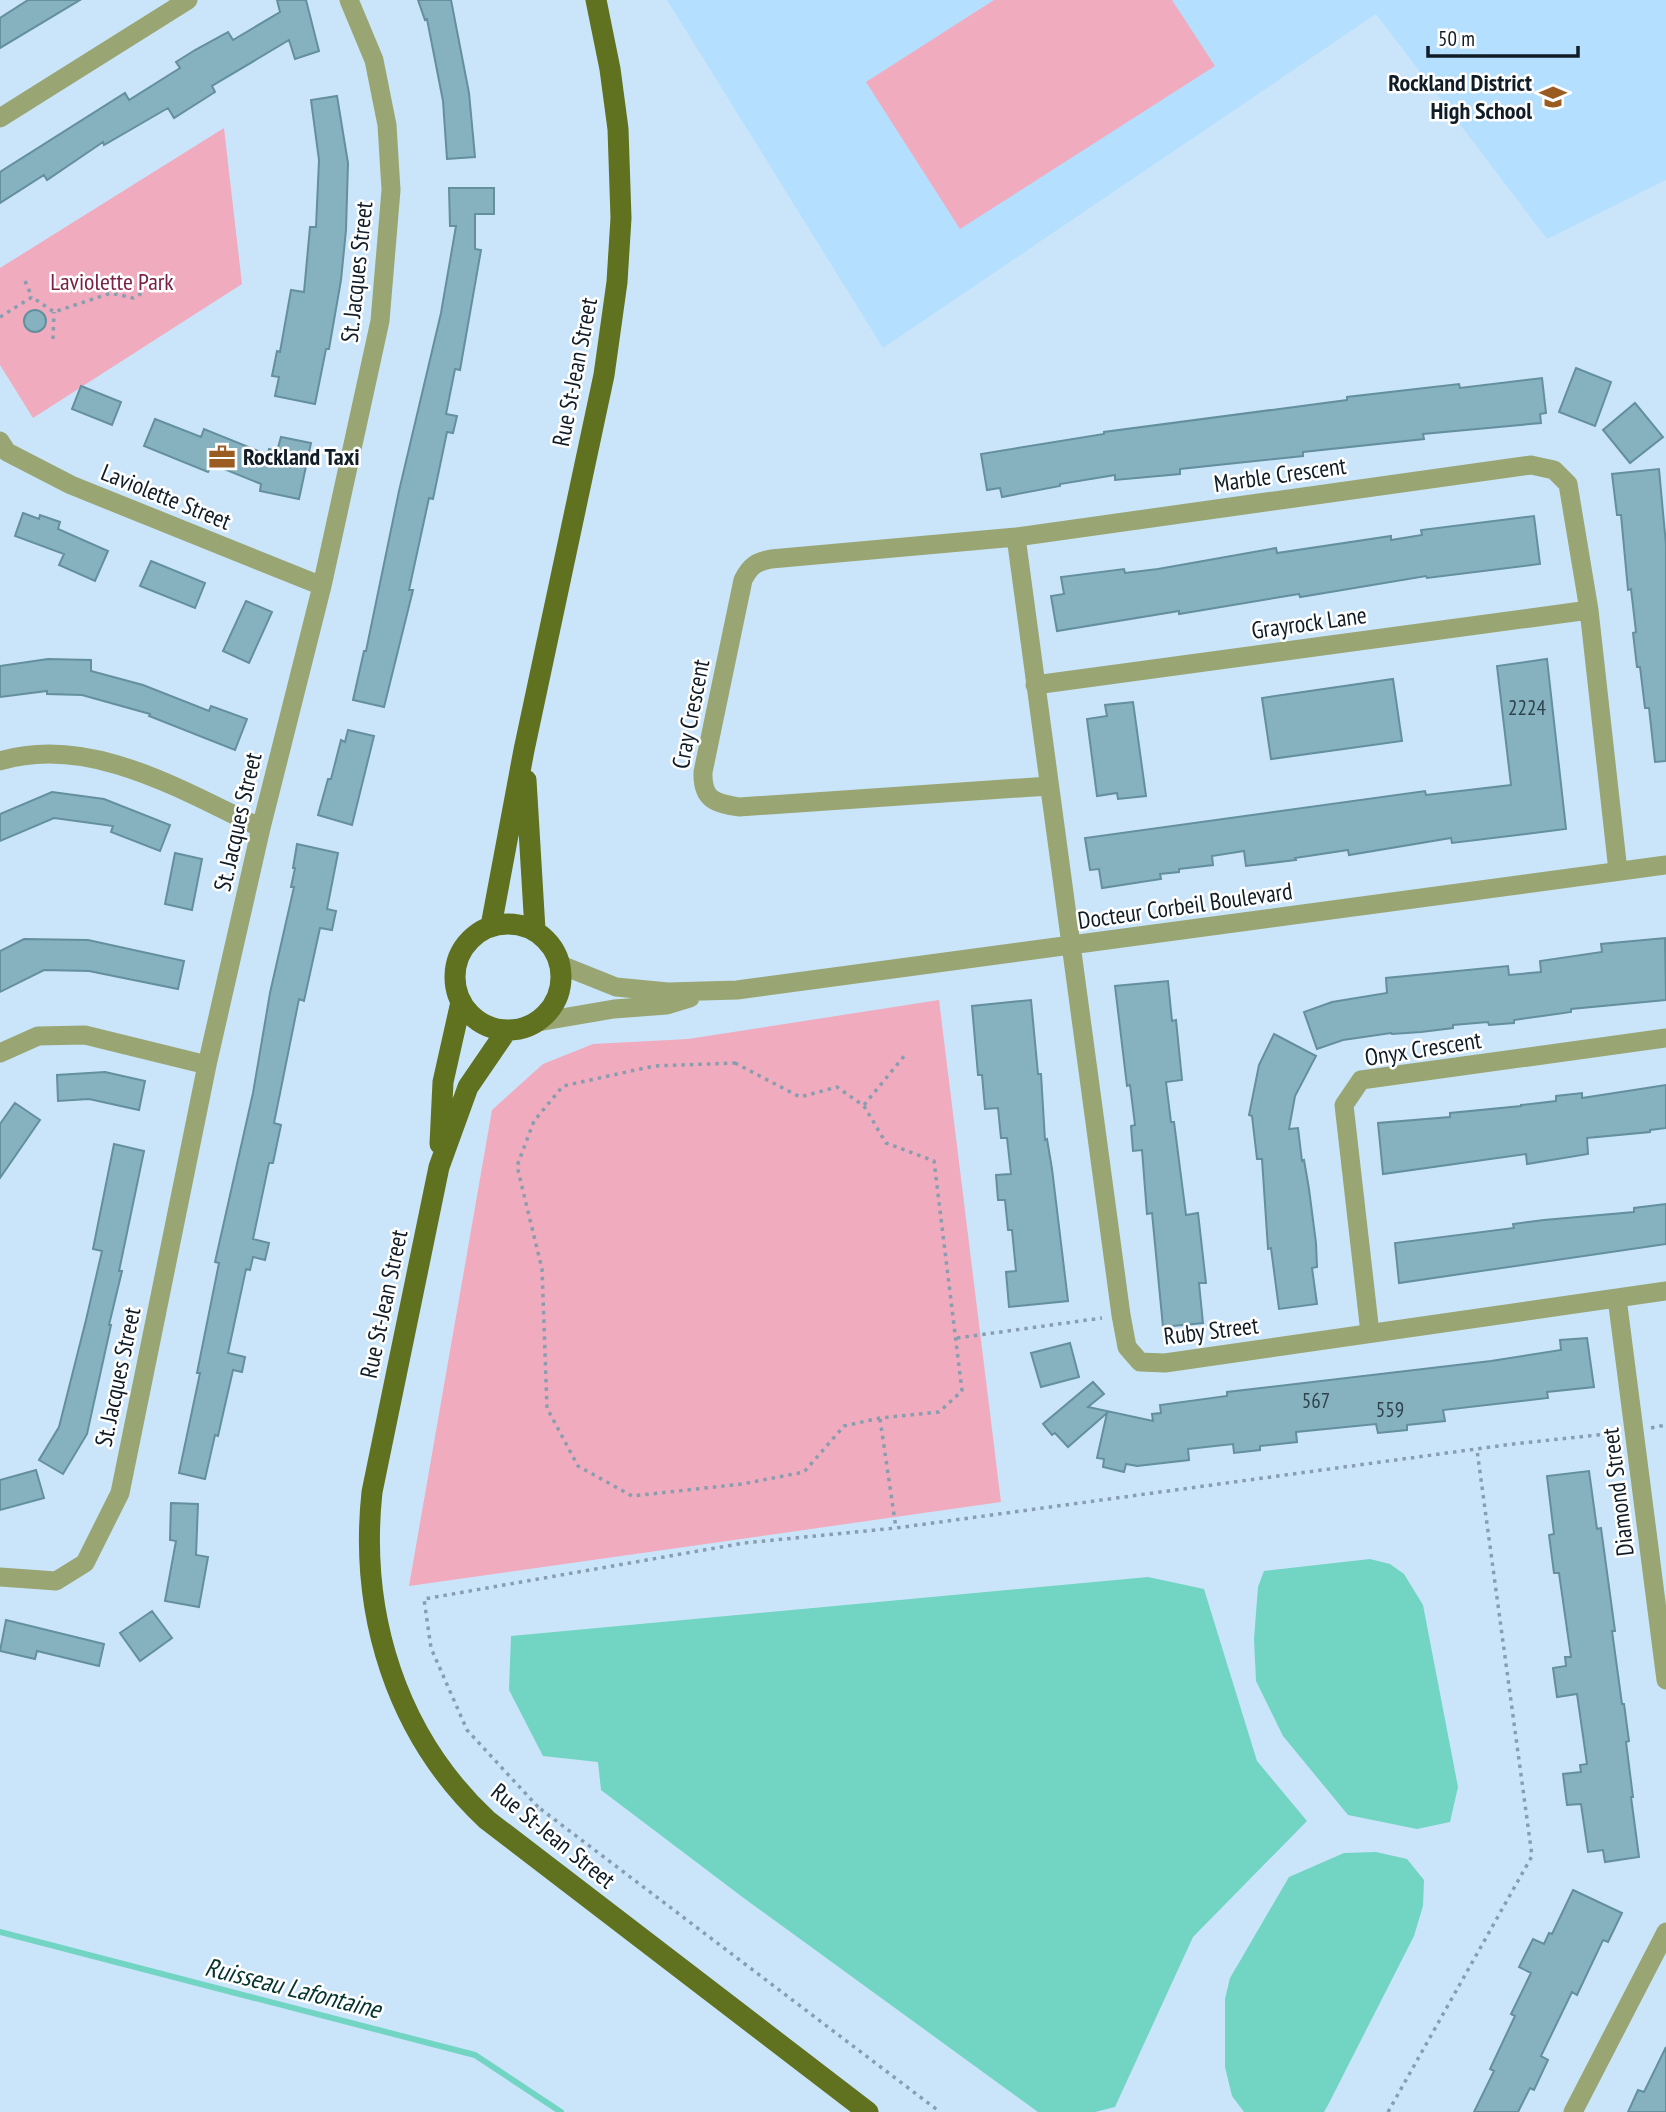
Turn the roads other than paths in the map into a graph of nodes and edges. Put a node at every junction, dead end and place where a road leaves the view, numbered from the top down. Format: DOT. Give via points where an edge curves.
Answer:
graph roads {
  1 [pos="188,0"];
  2 [pos="349,0"];
  3 [pos="596,0"];
  4 [pos="0,118"];
  5 [pos="2,451"];
  6 [pos="1016,537"];
  7 [pos="322,586"];
  8 [pos="1590,610"];
  9 [pos="1035,685"];
  10 [pos="524,750"];
  11 [pos="0,761"];
  12 [pos="1049,786"];
  13 [pos="261,828"];
  14 [pos="1666,865"];
  15 [pos="1618,871"];
  16 [pos="491,926"];
  17 [pos="535,930"];
  18 [pos="1072,946"];
  19 [pos="561,965"];
  20 [pos="711,992"];
  21 [pos="461,1002"];
  22 [pos="538,1022"];
  23 [pos="507,1030"];
  24 [pos="1666,1038"];
  25 [pos="0,1053"];
  26 [pos="207,1065"];
  27 [pos="439,1167"];
  28 [pos="1666,1291"];
  29 [pos="1617,1298"];
  30 [pos="1370,1333"];
  31 [pos="1659,1567"];
  32 [pos="0,1577"];
  33 [pos="1666,1680"];
  34 [pos="1666,1932"];
  35 [pos="868,2112"];
  36 [pos="1573,2112"];
  1 -- 4 [label="street"];
  2 -- 7 [label="street, St. Jacques Street" via="374,60 387,125 391,190 380,321"];
  3 -- 10 [label="main road, Rue St-Jean Street" via="618,129 621,218 617,282 604,375"];
  5 -- 7 [label="street, Laviolette Street" via="71,485"];
  6 -- 8 [label="street, Marble Crescent" via="1531,465 1554,470 1568,484"];
  6 -- 9 [label="street"];
  6 -- 12 [label="street, Cray Crescent" via="756,562 743,580 703,784 713,800 739,807"];
  7 -- 13 [label="street, St. Jacques Street"];
  8 -- 9 [label="street, Grayrock Lane"];
  8 -- 15 [label="street, Marble Crescent"];
  9 -- 12 [label="street"];
  10 -- 16 [label="main road, Rue St-Jean Street"];
  10 -- 17 [label="main road, Rue St-Jean Street"];
  11 -- 13 [label="street" via="44,754 89,758 141,773"];
  12 -- 18 [label="street"];
  13 -- 26 [label="street, St. Jacques Street"];
  14 -- 15 [label="street, Docteur Corbeil Boulevard"];
  15 -- 18 [label="street, Docteur Corbeil Boulevard"];
  16 -- 17 [label="main road" via="506,923"];
  16 -- 21 [label="main road, Rue St-Jean Street" via="463,948 455,985"];
  17 -- 19 [label="main road" via="547,939"];
  18 -- 20 [label="street, Docteur Corbeil Boulevard"];
  18 -- 30 [label="street, Ruby Street" via="1127,1347 1140,1362 1165,1363"];
  19 -- 20 [label="street, Docteur Corbeil Boulevard" via="616,987"];
  19 -- 22 [label="main road" via="558,997"];
  20 -- 22 [label="street, Docteur Corbeil Boulevard" via="667,1005"];
  21 -- 23 [label="main road" via="489,1027"];
  21 -- 27 [label="main road, Rue St-Jean Street" via="443,1082"];
  22 -- 23 [label="main road"];
  23 -- 27 [label="main road, Rue St-Jean Street" via="468,1087"];
  24 -- 30 [label="street, Onyx Crescent" via="1361,1080 1343,1105"];
  25 -- 26 [label="street" via="38,1036 85,1035"];
  26 -- 32 [label="street, St. Jacques Street" via="120,1493 85,1563 57,1581"];
  27 -- 35 [label="main road, Rue St-Jean Street" via="372,1492 370,1581 391,1678 416,1730 472,1807"];
  28 -- 29 [label="street, Ruby Street"];
  29 -- 30 [label="street, Ruby Street"];
  29 -- 31 [label="street, Diamond Street"];
  31 -- 33 [label="street, Diamond Street"];
  34 -- 36 [label="street"];
}
